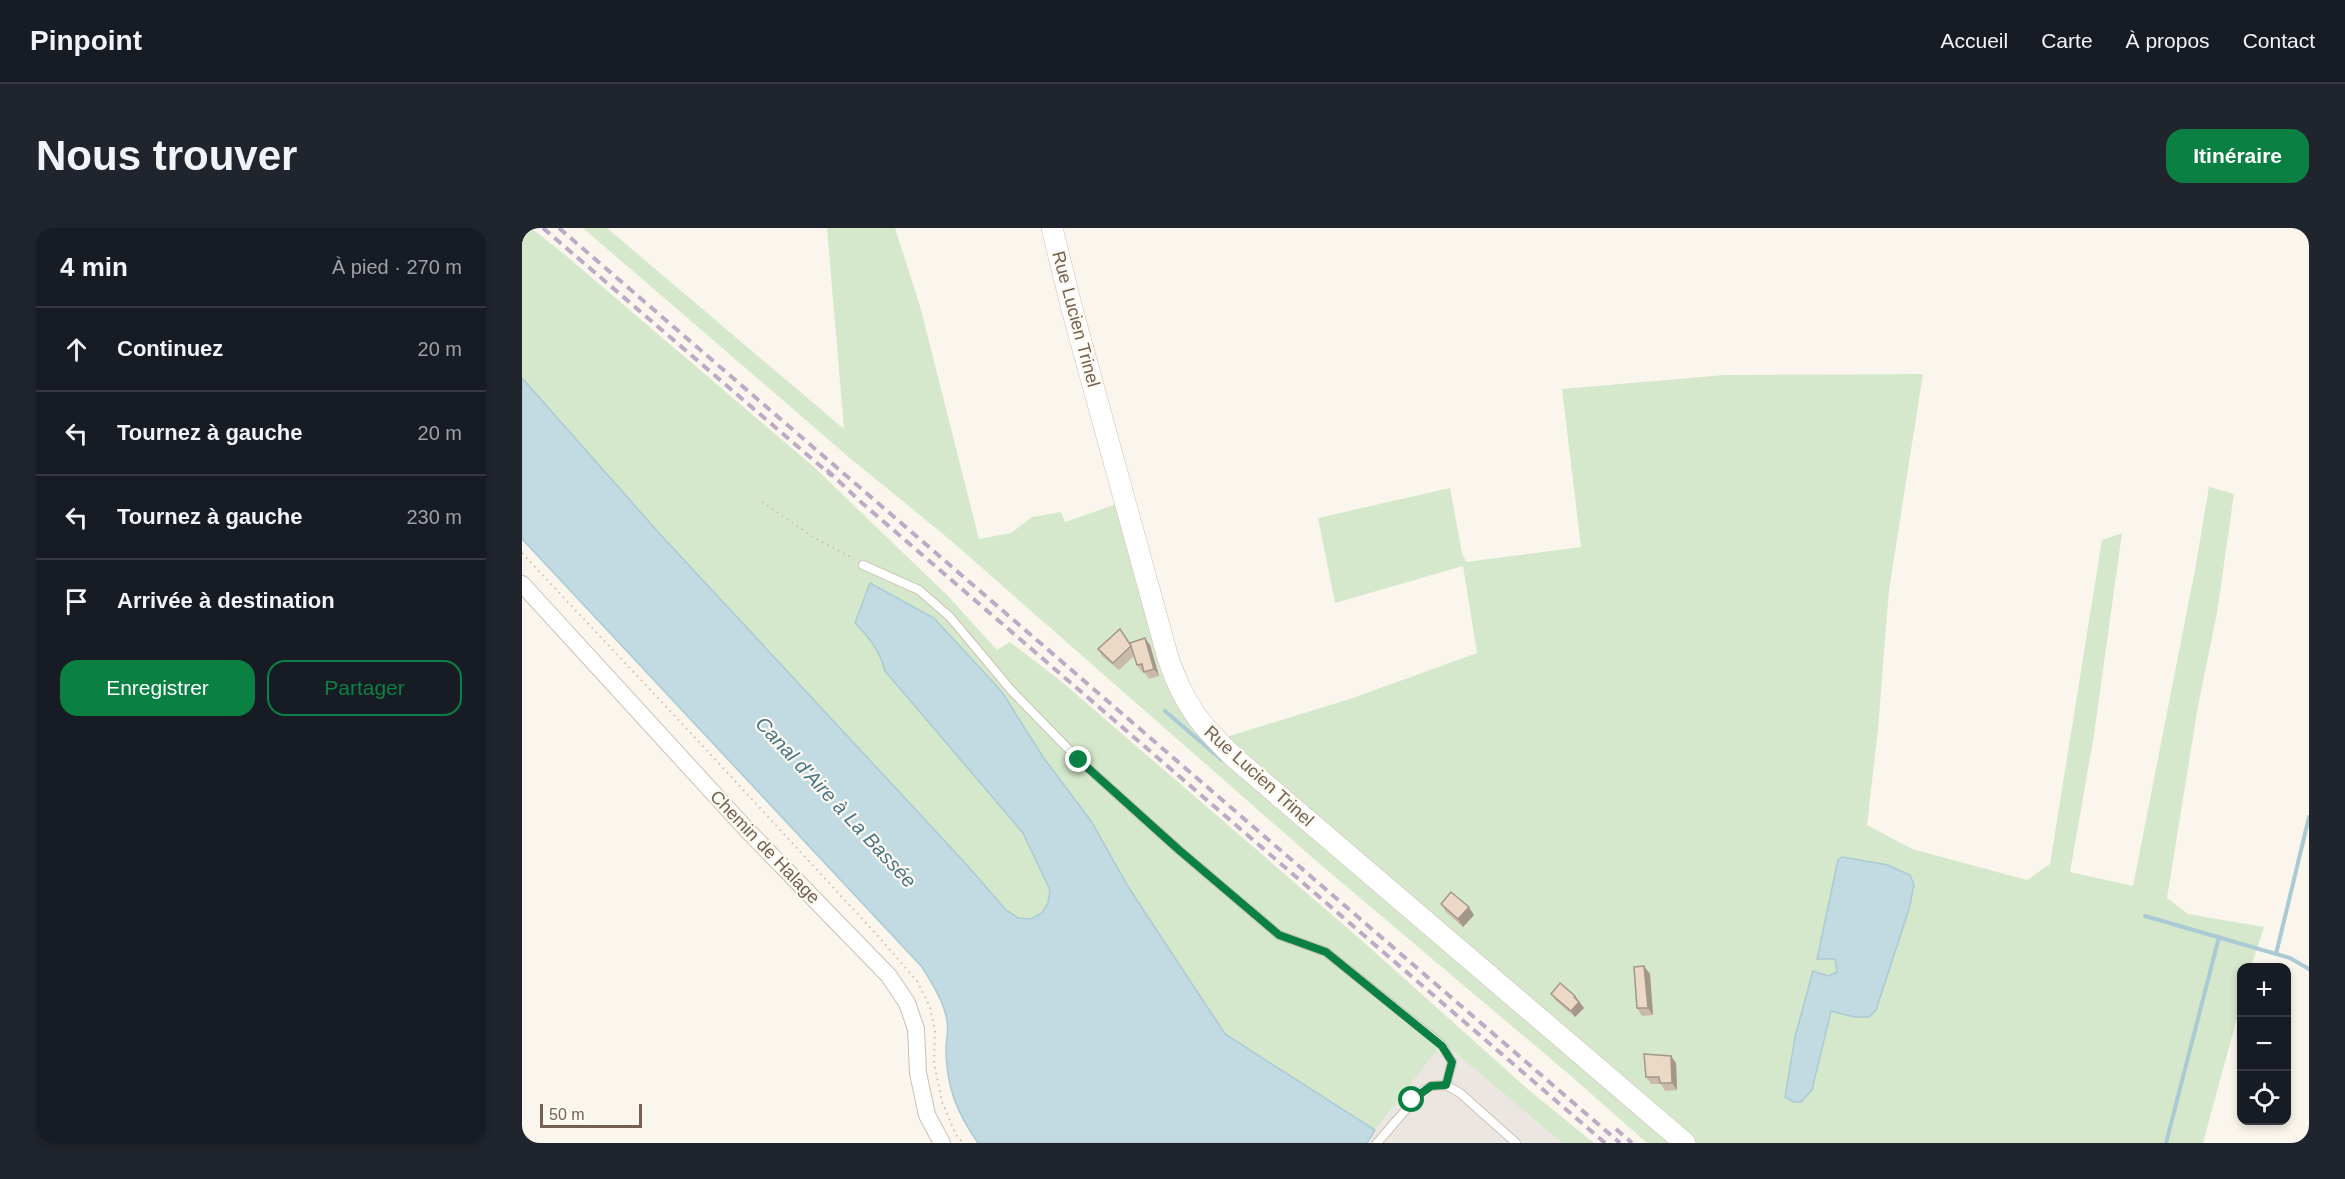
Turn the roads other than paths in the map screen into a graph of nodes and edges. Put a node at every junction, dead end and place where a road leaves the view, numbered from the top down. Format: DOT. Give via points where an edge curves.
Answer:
graph roads {
  1 [pos="1052,228"];
  2 [pos="863,565"];
  3 [pos="522,584"];
  4 [pos="1446,1085"];
  5 [pos="942,1143"];
  6 [pos="1377,1143"];
  7 [pos="1516,1143"];
  8 [pos="1684,1143"];
  1 -- 8 [label="street, Rue Lucien Trinel" via="1168,658 1200,723 1236,759"];
  2 -- 4 [label="lane" via="919,590 950,617 1011,690 1079,760 1279,935 1326,952 1442,1046 1452,1062"];
  3 -- 5 [label="street, Chemin de Halage" via="748,831 889,976 907,1003 916,1029 922,1094 927,1115"];
  4 -- 6 [label="lane" via="1422,1091"];
  4 -- 7 [label="lane"];
}
